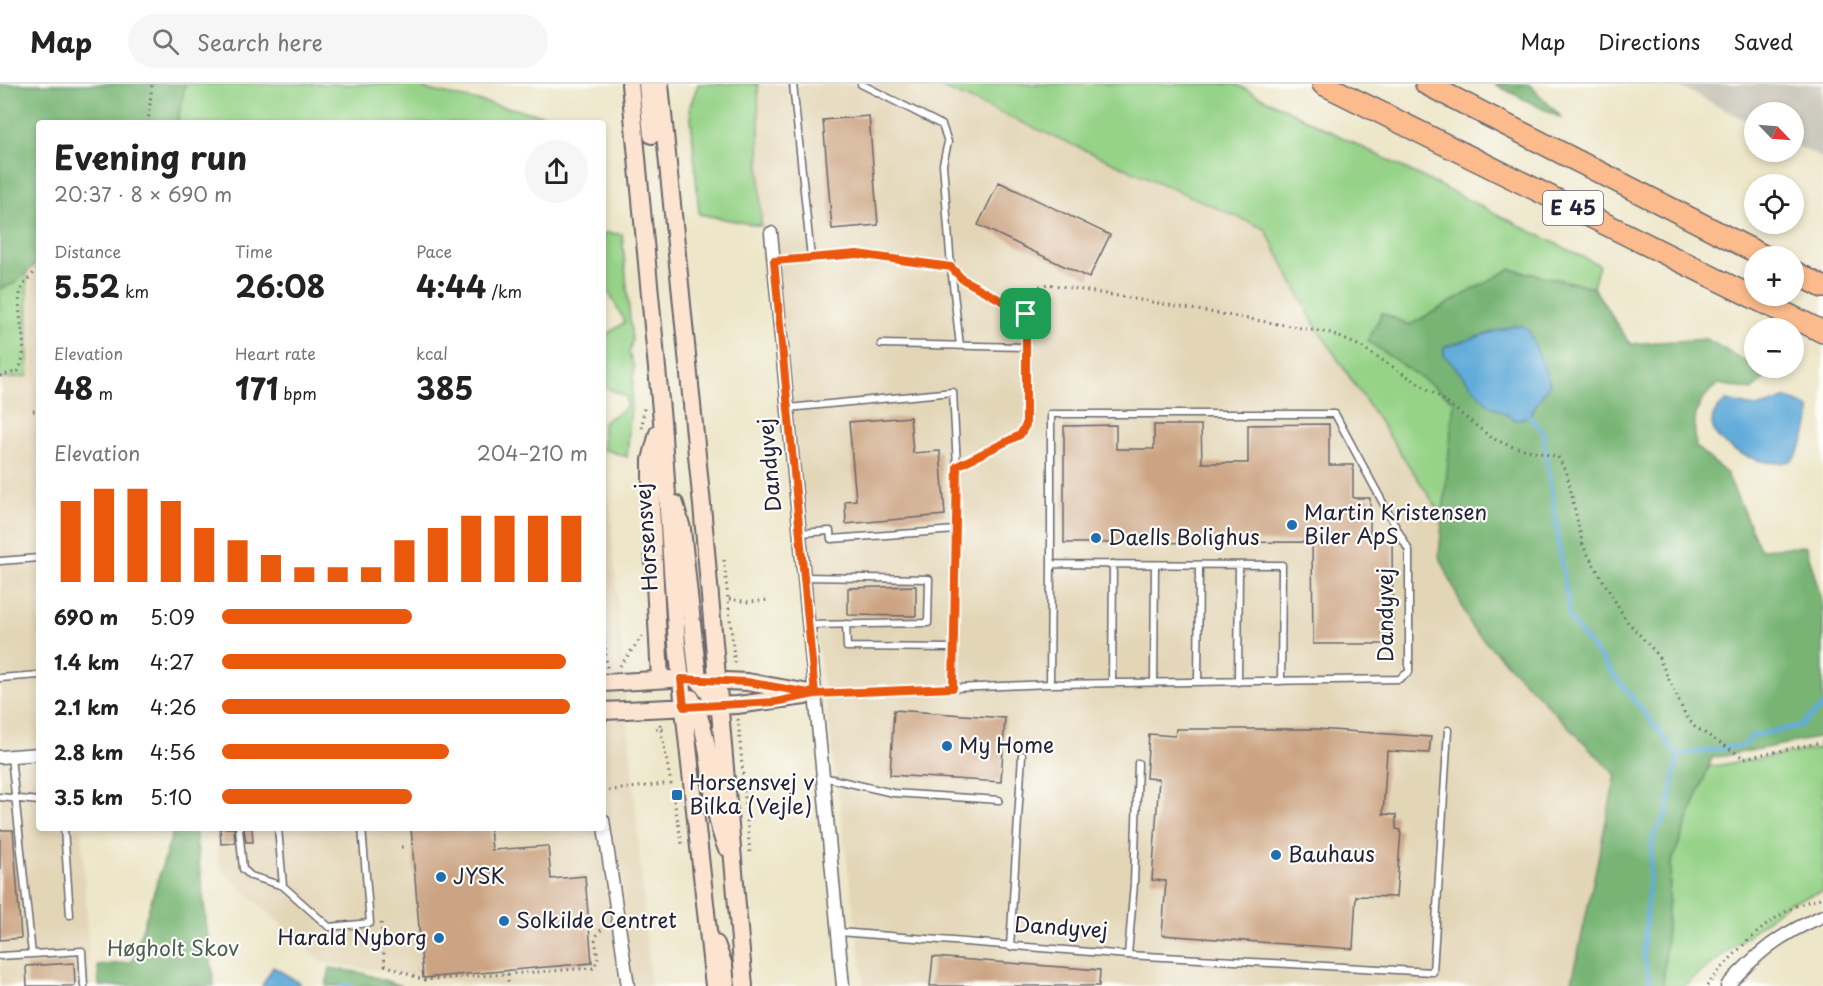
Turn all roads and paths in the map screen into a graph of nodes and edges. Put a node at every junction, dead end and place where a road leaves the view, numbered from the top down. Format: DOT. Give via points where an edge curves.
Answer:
graph roads {
  1 [pos="152,84"];
  2 [pos="630,84"];
  3 [pos="647,84"];
  4 [pos="660,84"];
  5 [pos="794,84"];
  6 [pos="861,84"];
  7 [pos="1323,84"];
  8 [pos="1426,84"];
  9 [pos="148,120"];
  10 [pos="771,233"];
  11 [pos="675,246"];
  12 [pos="1744,246"];
  13 [pos="811,258"];
  14 [pos="774,261"];
  15 [pos="951,267"];
  16 [pos="36,272"];
  17 [pos="1804,277"];
  18 [pos="1823,287"];
  19 [pos="1026,314"];
  20 [pos="1027,330"];
  21 [pos="1823,332"];
  22 [pos="880,344"];
  23 [pos="960,346"];
  24 [pos="1027,347"];
  25 [pos="0,376"];
  26 [pos="788,408"];
  27 [pos="662,421"];
  28 [pos="664,461"];
  29 [pos="957,466"];
  30 [pos="956,530"];
  31 [pos="799,533"];
  32 [pos="36,558"];
  33 [pos="0,561"];
  34 [pos="1051,564"];
  35 [pos="1113,564"];
  36 [pos="1155,565"];
  37 [pos="1199,565"];
  38 [pos="1239,565"];
  39 [pos="804,577"];
  40 [pos="732,581"];
  41 [pos="723,582"];
  42 [pos="724,598"];
  43 [pos="768,600"];
  44 [pos="846,624"];
  45 [pos="808,625"];
  46 [pos="648,629"];
  47 [pos="606,648"];
  48 [pos="954,648"];
  49 [pos="36,675"];
  50 [pos="0,678"];
  51 [pos="610,679"];
  52 [pos="660,679"];
  53 [pos="681,679"];
  54 [pos="698,679"];
  55 [pos="716,680"];
  56 [pos="1238,681"];
  57 [pos="1281,681"];
  58 [pos="1154,682"];
  59 [pos="1198,682"];
  60 [pos="1112,683"];
  61 [pos="1050,684"];
  62 [pos="953,688"];
  63 [pos="815,694"];
  64 [pos="717,705"];
  65 [pos="690,707"];
  66 [pos="606,711"];
  67 [pos="656,729"];
  68 [pos="667,729"];
  69 [pos="1448,730"];
  70 [pos="1823,742"];
  71 [pos="36,754"];
  72 [pos="1022,755"];
  73 [pos="5,757"];
  74 [pos="1138,763"];
  75 [pos="823,777"];
  76 [pos="665,784"];
  77 [pos="606,791"];
  78 [pos="0,797"];
  79 [pos="15,798"];
  80 [pos="999,800"];
  81 [pos="36,801"];
  82 [pos="681,821"];
  83 [pos="671,822"];
  84 [pos="64,831"];
  85 [pos="239,831"];
  86 [pos="278,831"];
  87 [pos="362,831"];
  88 [pos="605,831"];
  89 [pos="401,847"];
  90 [pos="407,847"];
  91 [pos="732,864"];
  92 [pos="283,886"];
  93 [pos="70,915"];
  94 [pos="1823,916"];
  95 [pos="708,921"];
  96 [pos="381,923"];
  97 [pos="608,923"];
  98 [pos="839,932"];
  99 [pos="1010,947"];
  100 [pos="32,954"];
  101 [pos="1128,955"];
  102 [pos="0,956"];
  103 [pos="508,974"];
  104 [pos="84,986"];
  105 [pos="508,986"];
  106 [pos="628,986"];
  107 [pos="714,986"];
  108 [pos="726,986"];
  109 [pos="744,986"];
  110 [pos="843,986"];
  111 [pos="1727,986"];
  1 -- 9 [label="path"];
  2 -- 27 [label="main road, Horsensvej"];
  3 -- 11 [label="main road" via="661,219"];
  4 -- 11 [label="main road"];
  5 -- 13 [label="lane"];
  6 -- 15 [label="lane" via="942,125 948,142 943,164"];
  7 -- 21 [label="highway, E 45"];
  8 -- 12 [label="highway, E 45"];
  10 -- 14 [label="street, Dandyvej"];
  11 -- 55 [label="main road"];
  13 -- 14 [label="lane"];
  13 -- 15 [label="lane" via="857,254"];
  14 -- 26 [label="street, Dandyvej"];
  15 -- 19 [label="path" via="962,279"];
  15 -- 23 [label="lane"];
  16 -- 25 [label="path" via="22,288 24,361 18,371"];
  17 -- 18 [label="highway"];
  19 -- 20 [label="path"];
  19 -- 70 [label="path" via="1025,305 1034,288 1048,284 1330,333 1360,346 1438,396 1492,438 1558,457 1567,474 1582,546 1589,561 1626,620 1657,654 1695,727 1744,758"];
  20 -- 24 [label="lane"];
  22 -- 23 [label="lane"];
  23 -- 24 [label="lane"];
  24 -- 29 [label="lane" via="1026,425 1020,435"];
  26 -- 29 [label="lane" via="953,392"];
  26 -- 31 [label="street, Dandyvej"];
  27 -- 28 [label="main road, Horsensvej"];
  27 -- 52 [label="main road" via="651,460"];
  28 -- 53 [label="main road, Horsensvej"];
  28 -- 54 [label="main road" via="682,529"];
  29 -- 30 [label="lane"];
  30 -- 31 [label="lane" via="831,539 830,531"];
  30 -- 48 [label="lane"];
  31 -- 39 [label="street, Dandyvej"];
  32 -- 33 [label="lane"];
  34 -- 35 [label="lane"];
  34 -- 57 [label="lane, Dandyvej" via="1051,414 1335,414 1409,551 1409,672 1399,679"];
  34 -- 61 [label="lane"];
  35 -- 36 [label="lane"];
  35 -- 60 [label="lane"];
  36 -- 37 [label="lane"];
  36 -- 58 [label="lane"];
  37 -- 38 [label="lane"];
  37 -- 59 [label="lane"];
  38 -- 56 [label="lane"];
  38 -- 57 [label="lane" via="1282,566"];
  39 -- 44 [label="lane" via="929,579 927,622"];
  39 -- 45 [label="street, Dandyvej"];
  40 -- 41 [label="path"];
  42 -- 43 [label="path"];
  44 -- 45 [label="lane"];
  44 -- 48 [label="lane" via="847,647"];
  45 -- 63 [label="street, Dandyvej"];
  46 -- 51 [label="path"];
  47 -- 51 [label="path"];
  48 -- 62 [label="lane"];
  49 -- 50 [label="lane"];
  51 -- 52 [label="main road, Dandyvej"];
  52 -- 53 [label="main road, Dandyvej"];
  53 -- 54 [label="main road, Dandyvej"];
  53 -- 65 [label="main road, Horsensvej"];
  54 -- 55 [label="main road, Dandyvej"];
  54 -- 64 [label="main road"];
  55 -- 63 [label="main road, Dandyvej"];
  55 -- 64 [label="main road"];
  56 -- 57 [label="lane, Dandyvej"];
  56 -- 59 [label="lane, Dandyvej"];
  58 -- 59 [label="lane, Dandyvej"];
  58 -- 60 [label="lane, Dandyvej"];
  60 -- 61 [label="lane, Dandyvej"];
  61 -- 62 [label="lane, Dandyvej"];
  62 -- 63 [label="lane, Dandyvej"];
  63 -- 64 [label="main road, Dandyvej" via="775,702"];
  63 -- 75 [label="street, Dandyvej"];
  64 -- 65 [label="main road, Dandyvej"];
  64 -- 91 [label="main road"];
  65 -- 66 [label="main road, Dandyvej"];
  65 -- 91 [label="main road" via="705,734 716,822"];
  65 -- 95 [label="main road, Horsensvej"];
  67 -- 68 [label="path"];
  69 -- 101 [label="lane, Dandyvej" via="1434,972"];
  71 -- 73 [label="street"];
  72 -- 99 [label="lane"];
  73 -- 79 [label="lane"];
  74 -- 101 [label="lane"];
  75 -- 80 [label="lane" via="893,793"];
  75 -- 98 [label="street, Dandyvej"];
  76 -- 77 [label="path"];
  78 -- 79 [label="lane"];
  79 -- 81 [label="lane"];
  79 -- 100 [label="lane"];
  82 -- 83 [label="path"];
  84 -- 93 [label="lane"];
  85 -- 92 [label="lane" via="243,869 251,876"];
  86 -- 92 [label="lane"];
  87 -- 92 [label="lane" via="370,923 329,927"];
  88 -- 106 [label="street"];
  89 -- 90 [label="path"];
  91 -- 109 [label="main road"];
  94 -- 111 [label="street" via="1757,953"];
  95 -- 107 [label="main road, Horsensvej"];
  95 -- 108 [label="main road" via="724,966"];
  96 -- 103 [label="path" via="386,965 413,977 423,980"];
  97 -- 103 [label="path" via="595,938 598,960 593,968"];
  98 -- 99 [label="lane, Dandyvej"];
  98 -- 110 [label="street, Dandyvej"];
  99 -- 101 [label="lane, Dandyvej"];
  100 -- 102 [label="lane"];
  100 -- 104 [label="lane" via="82,951"];
  103 -- 105 [label="path"];
}
